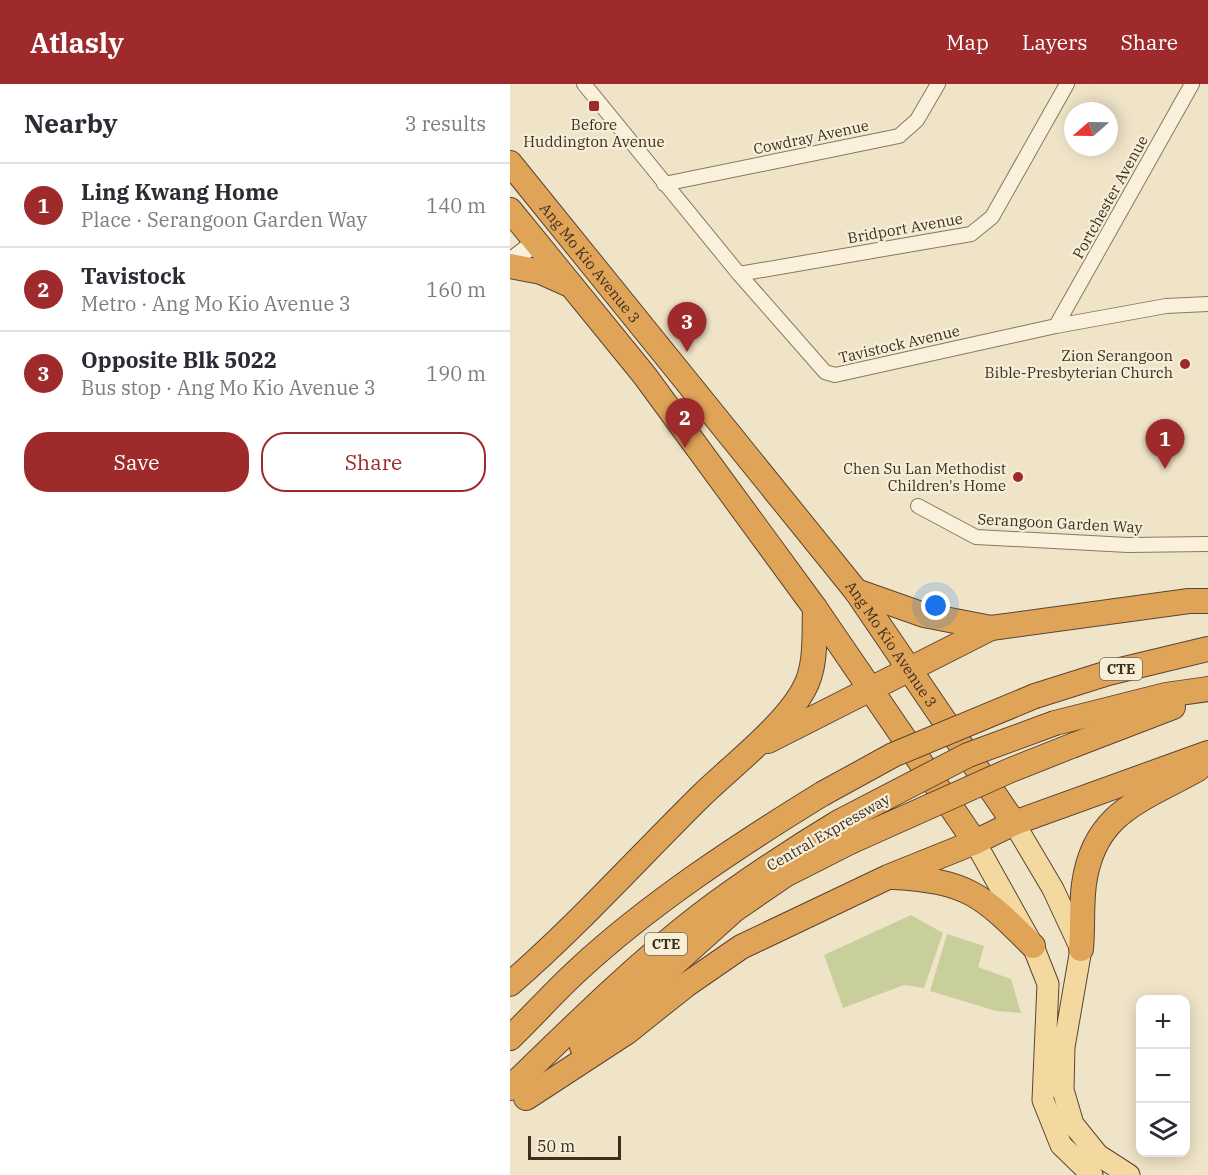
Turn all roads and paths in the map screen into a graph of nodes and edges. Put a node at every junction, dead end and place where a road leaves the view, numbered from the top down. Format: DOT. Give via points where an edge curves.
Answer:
graph roads {
  1 [pos="938,84"];
  2 [pos="1192,84"];
  3 [pos="588,85"];
  4 [pos="1064,85"];
  5 [pos="510,163"];
  6 [pos="664,184"];
  7 [pos="520,228"];
  8 [pos="510,264"];
  9 [pos="739,274"];
  10 [pos="568,284"];
  11 [pos="1208,304"];
  12 [pos="1056,326"];
  13 [pos="918,506"];
  14 [pos="1208,544"];
  15 [pos="856,591"];
  16 [pos="1208,601"];
  17 [pos="815,608"];
  18 [pos="991,628"];
  19 [pos="1208,649"];
  20 [pos="910,670"];
  21 [pos="1204,690"];
  22 [pos="871,691"];
  23 [pos="746,752"];
  24 [pos="1208,753"];
  25 [pos="1208,764"];
  26 [pos="1014,823"];
  27 [pos="845,832"];
  28 [pos="975,842"];
  29 [pos="888,877"];
  30 [pos="1033,946"];
  31 [pos="1081,949"];
  32 [pos="579,969"];
  33 [pos="510,984"];
  34 [pos="510,1023"];
  35 [pos="510,1038"];
  36 [pos="515,1100"];
  37 [pos="1092,1175"];
  38 [pos="1128,1175"];
  1 -- 6 [label="street, Cowdray Avenue" via="917,120 898,136"];
  2 -- 12 [label="street, Portchester Avenue"];
  3 -- 6 [label="street, Tavistock Avenue"];
  4 -- 9 [label="street, Bridport Avenue" via="992,217 971,234"];
  5 -- 15 [label="highway, Ang Mo Kio Avenue 3"];
  6 -- 9 [label="street, Tavistock Avenue"];
  7 -- 8 [label="street"];
  7 -- 10 [label="highway, Ang Mo Kio Avenue 3"];
  8 -- 10 [label="highway"];
  9 -- 12 [label="street, Tavistock Avenue" via="816,364 835,375"];
  10 -- 17 [label="highway, Ang Mo Kio Avenue 3" via="645,376"];
  11 -- 12 [label="street, Tavistock Avenue" via="1166,306"];
  13 -- 14 [label="street, Serangoon Garden Way" via="976,537 1128,545"];
  15 -- 18 [label="highway" via="948,622"];
  15 -- 20 [label="highway, Ang Mo Kio Avenue 3"];
  16 -- 18 [label="highway"];
  17 -- 22 [label="highway, Ang Mo Kio Avenue 3"];
  17 -- 23 [label="highway" via="813,657 804,689 782,718"];
  18 -- 20 [label="highway"];
  19 -- 32 [label="highway, CTE, bridge" via="1108,673 1035,696 902,751 747,839"];
  20 -- 22 [label="highway"];
  20 -- 26 [label="highway, Ang Mo Kio Avenue 3"];
  21 -- 27 [label="highway, bridge" via="1186,702"];
  21 -- 27 [label="highway, Central Expressway / CTE, bridge" via="1055,723 968,755"];
  22 -- 23 [label="highway"];
  22 -- 28 [label="highway, Ang Mo Kio Avenue 3"];
  23 -- 33 [label="highway" via="552,948"];
  24 -- 26 [label="highway"];
  25 -- 31 [label="highway" via="1136,802 1106,826 1093,851 1084,884"];
  26 -- 28 [label="highway"];
  26 -- 31 [label="main road, Ang Mo Kio Avenue 3" via="1053,889"];
  27 -- 36 [label="highway" via="734,910"];
  28 -- 29 [label="highway"];
  28 -- 30 [label="main road, Ang Mo Kio Avenue 3"];
  29 -- 30 [label="highway" via="923,879 962,888 992,905"];
  29 -- 36 [label="highway" via="741,947 627,1032"];
  30 -- 37 [label="main road, Ang Mo Kio Avenue 3" via="1048,984 1042,1100 1061,1145"];
  31 -- 38 [label="main road" via="1064,1047 1063,1090 1073,1124 1098,1155"];
  32 -- 34 [label="highway"];
  32 -- 35 [label="highway, CTE"];
}
